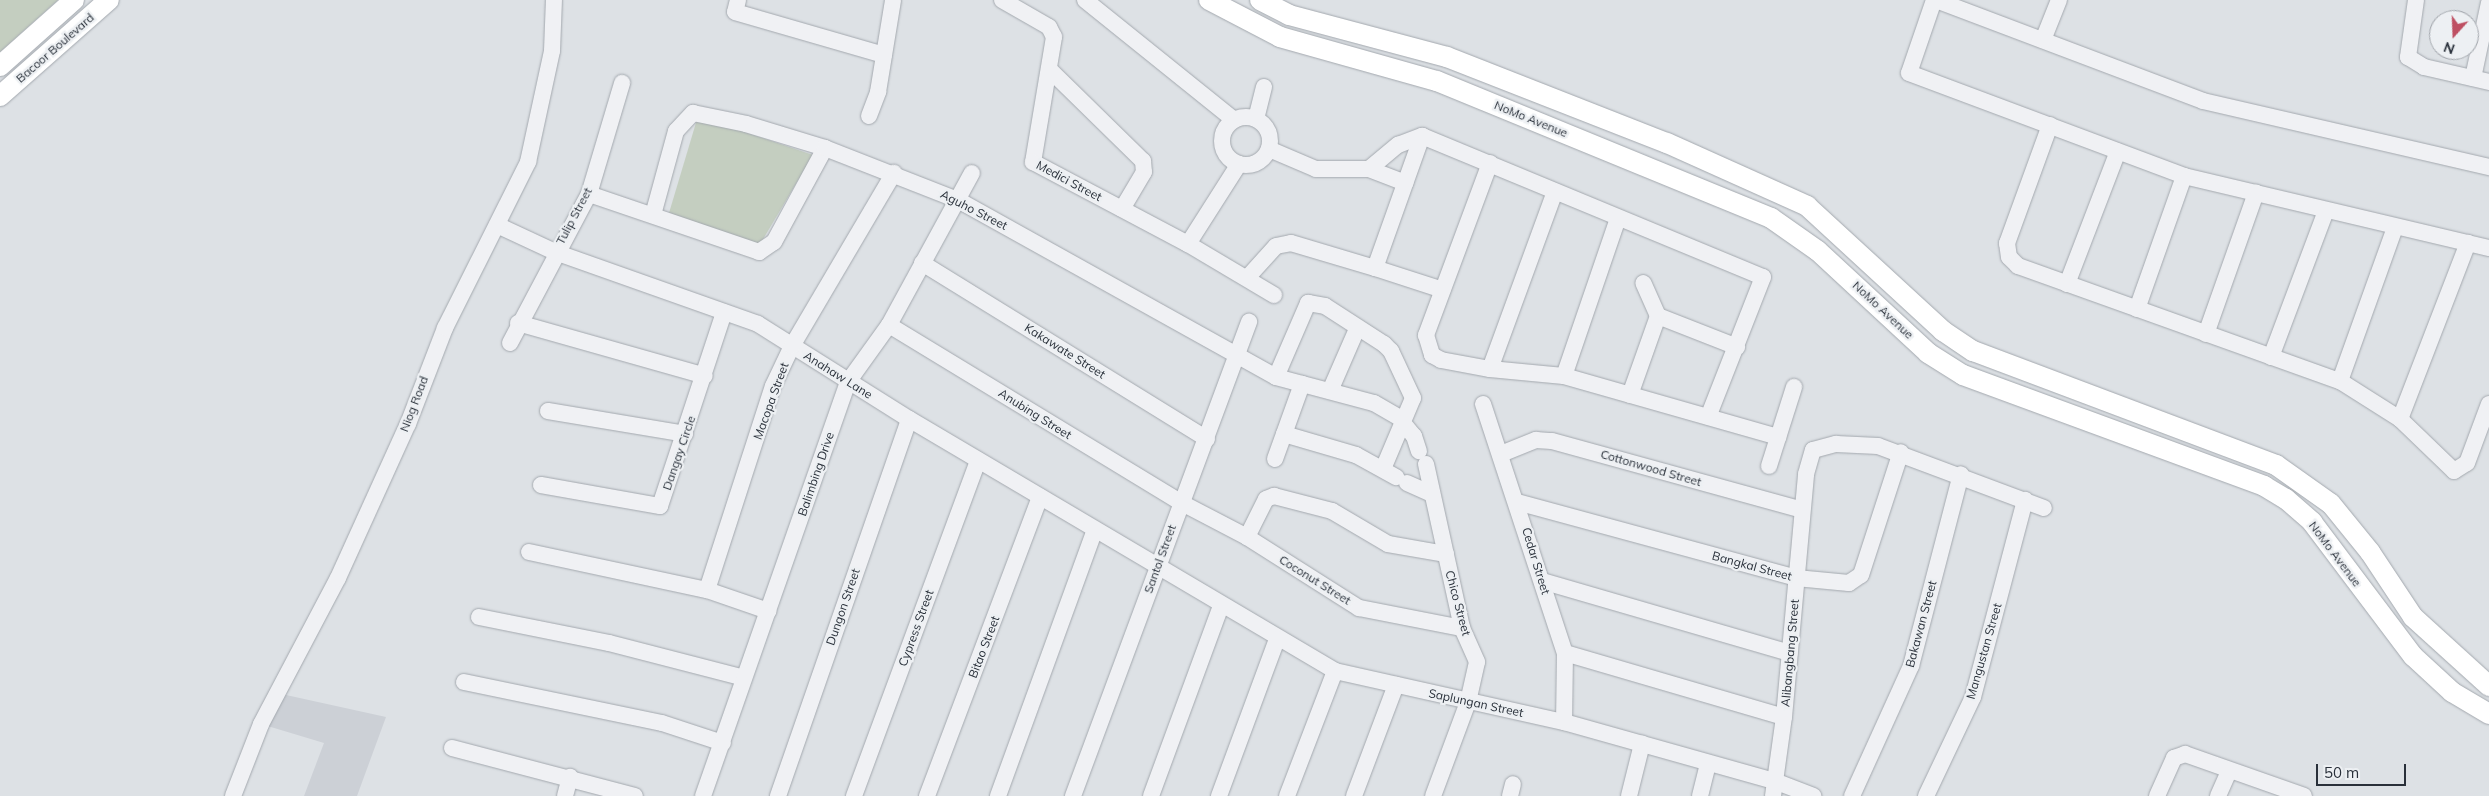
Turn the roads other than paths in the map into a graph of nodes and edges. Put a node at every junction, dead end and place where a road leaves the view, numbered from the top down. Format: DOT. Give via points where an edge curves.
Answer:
graph roads {
  1 [pos="74,0"];
  2 [pos="109,0"];
  3 [pos="554,0"];
  4 [pos="738,0"];
  5 [pos="893,0"];
  6 [pos="1002,0"];
  7 [pos="1085,0"];
  8 [pos="1209,0"];
  9 [pos="1260,0"];
  10 [pos="1935,0"];
  11 [pos="2059,0"];
  12 [pos="2416,0"];
  13 [pos="2489,3"];
  14 [pos="1289,15"];
  15 [pos="1280,37"];
  16 [pos="2043,40"];
  17 [pos="884,55"];
  18 [pos="0,66"];
  19 [pos="1051,71"];
  20 [pos="2473,78"];
  21 [pos="2489,82"];
  22 [pos="622,83"];
  23 [pos="1264,87"];
  24 [pos="0,96"];
  25 [pos="870,116"];
  26 [pos="1256,119"];
  27 [pos="1234,120"];
  28 [pos="2050,125"];
  29 [pos="1422,136"];
  30 [pos="826,148"];
  31 [pos="1269,149"];
  32 [pos="2118,151"];
  33 [pos="1490,163"];
  34 [pos="1239,164"];
  35 [pos="2489,167"];
  36 [pos="1369,169"];
  37 [pos="894,173"];
  38 [pos="972,173"];
  39 [pos="2184,176"];
  40 [pos="1405,183"];
  41 [pos="1555,191"];
  42 [pos="2256,193"];
  43 [pos="589,194"];
  44 [pos="958,200"];
  45 [pos="1122,209"];
  46 [pos="2326,211"];
  47 [pos="653,215"];
  48 [pos="1618,218"];
  49 [pos="497,225"];
  50 [pos="2395,227"];
  51 [pos="2468,243"];
  52 [pos="1188,244"];
  53 [pos="2489,248"];
  54 [pos="555,252"];
  55 [pos="922,263"];
  56 [pos="1375,268"];
  57 [pos="1247,278"];
  58 [pos="1643,283"];
  59 [pos="2068,284"];
  60 [pos="1443,290"];
  61 [pos="1274,295"];
  62 [pos="2137,309"];
  63 [pos="724,312"];
  64 [pos="1658,316"];
  65 [pos="1249,322"];
  66 [pos="518,323"];
  67 [pos="889,325"];
  68 [pos="1357,329"];
  69 [pos="2206,334"];
  70 [pos="510,343"];
  71 [pos="792,346"];
  72 [pos="1737,347"];
  73 [pos="1236,356"];
  74 [pos="2271,357"];
  75 [pos="1490,369"];
  76 [pos="705,376"];
  77 [pos="1564,376"];
  78 [pos="1276,377"];
  79 [pos="848,382"];
  80 [pos="2340,382"];
  81 [pos="1302,384"];
  82 [pos="1794,387"];
  83 [pos="1330,391"];
  84 [pos="1630,395"];
  85 [pos="1483,404"];
  86 [pos="2489,404"];
  87 [pos="548,411"];
  88 [pos="1708,417"];
  89 [pos="909,419"];
  90 [pos="2400,419"];
  91 [pos="1403,421"];
  92 [pos="685,434"];
  93 [pos="1284,434"];
  94 [pos="1778,437"];
  95 [pos="1207,439"];
  96 [pos="1901,452"];
  97 [pos="1501,454"];
  98 [pos="1275,459"];
  99 [pos="978,460"];
  100 [pos="1769,466"];
  101 [pos="1961,474"];
  102 [pos="1395,476"];
  103 [pos="541,486"];
  104 [pos="1432,494"];
  105 [pos="1040,497"];
  106 [pos="2025,500"];
  107 [pos="1180,502"];
  108 [pos="1517,502"];
  109 [pos="2044,508"];
  110 [pos="1802,510"];
  111 [pos="1095,530"];
  112 [pos="1246,537"];
  113 [pos="529,552"];
  114 [pos="1446,554"];
  115 [pos="1158,566"];
  116 [pos="1796,578"];
  117 [pos="1542,581"];
  118 [pos="707,590"];
  119 [pos="1221,606"];
  120 [pos="768,611"];
  121 [pos="479,617"];
  122 [pos="1462,628"];
  123 [pos="1277,639"];
  124 [pos="1565,653"];
  125 [pos="1790,653"];
  126 [pos="1335,671"];
  127 [pos="744,678"];
  128 [pos="464,682"];
  129 [pos="1396,686"];
  130 [pos="2489,686"];
  131 [pos="1468,702"];
  132 [pos="2489,714"];
  133 [pos="1784,717"];
  134 [pos="1564,722"];
  135 [pos="723,743"];
  136 [pos="1642,744"];
  137 [pos="452,748"];
  138 [pos="1708,764"];
  139 [pos="2229,771"];
  140 [pos="570,777"];
  141 [pos="1775,789"];
  142 [pos="2280,792"];
  143 [pos="233,796"];
  144 [pos="565,796"];
  145 [pos="635,796"];
  146 [pos="703,796"];
  147 [pos="778,796"];
  148 [pos="854,796"];
  149 [pos="927,796"];
  150 [pos="998,796"];
  151 [pos="1073,796"];
  152 [pos="1151,796"];
  153 [pos="1219,796"];
  154 [pos="1287,796"];
  155 [pos="1354,796"];
  156 [pos="1433,796"];
  157 [pos="1629,796"];
  158 [pos="1700,796"];
  159 [pos="1813,796"];
  160 [pos="1852,796"];
  161 [pos="1926,796"];
  162 [pos="2157,796"];
  163 [pos="2218,796"];
  164 [pos="2304,796"];
  1 -- 18 [label="main road, Bacoor Boulevard"];
  2 -- 24 [label="main road, Bacoor Boulevard"];
  3 -- 49 [label="street, Niog Road" via="552,50 528,162"];
  4 -- 17 [label="street" via="735,12"];
  5 -- 17 [label="street"];
  6 -- 19 [label="street, Medici Street" via="1052,32"];
  7 -- 27 [label="street"];
  8 -- 15 [label="main road, NoMo Avenue"];
  9 -- 14 [label="main road, NoMo Avenue"];
  10 -- 16 [label="street"];
  10 -- 28 [label="street" via="1909,73"];
  11 -- 16 [label="street"];
  12 -- 20 [label="street" via="2408,57 2424,67"];
  13 -- 20 [label="street"];
  14 -- 15 [label="main road"];
  14 -- 130 [label="main road, NoMo Avenue" via="1447,57 1667,143 1807,206 1943,331 1972,351 2276,465 2331,504 2370,552 2413,617"];
  15 -- 132 [label="main road, NoMo Avenue" via="1437,81 1722,196 1798,235 1928,353 1963,375 2264,486 2312,522 2413,656 2452,692"];
  16 -- 35 [label="street" via="2203,102"];
  17 -- 25 [label="street"];
  19 -- 45 [label="street" via="1143,161 1144,172"];
  19 -- 45 [label="street, Medici Street" via="1033,162"];
  20 -- 21 [label="street"];
  22 -- 43 [label="street, Tulip Street"];
  23 -- 26 [label="street"];
  26 -- 27 [label="street"];
  26 -- 31 [label="street" via="1267,128"];
  27 -- 34 [label="street" via="1223,132 1222,148"];
  28 -- 32 [label="street"];
  28 -- 59 [label="street" via="2007,251 2018,266"];
  29 -- 33 [label="street"];
  29 -- 36 [label="street" via="1398,145"];
  29 -- 40 [label="street"];
  30 -- 37 [label="street, Aguho Street"];
  30 -- 47 [label="street" via="774,242 759,252"];
  30 -- 47 [label="street, Aguho Street" via="746,124 693,113 676,131"];
  31 -- 34 [label="street" via="1254,164"];
  31 -- 36 [label="street" via="1316,169"];
  32 -- 39 [label="street"];
  32 -- 59 [label="street"];
  33 -- 41 [label="street"];
  33 -- 60 [label="street"];
  34 -- 52 [label="street"];
  36 -- 40 [label="street"];
  37 -- 44 [label="street, Aguho Street"];
  37 -- 71 [label="street, Macopa Street"];
  38 -- 44 [label="street, Balimbing Drive"];
  39 -- 42 [label="street"];
  39 -- 62 [label="street"];
  40 -- 56 [label="street"];
  41 -- 48 [label="street"];
  41 -- 75 [label="street"];
  42 -- 46 [label="street"];
  42 -- 69 [label="street"];
  43 -- 47 [label="street"];
  43 -- 54 [label="street, Tulip Street"];
  44 -- 55 [label="street, Balimbing Drive"];
  44 -- 73 [label="street, Aguho Street"];
  45 -- 52 [label="street, Medici Street"];
  46 -- 50 [label="street"];
  46 -- 74 [label="street"];
  48 -- 72 [label="street" via="1763,277"];
  48 -- 77 [label="street"];
  49 -- 54 [label="street, Anahaw Lane"];
  49 -- 143 [label="street, Niog Road" via="445,328 408,424 338,578 261,724"];
  50 -- 51 [label="street"];
  50 -- 80 [label="street"];
  51 -- 53 [label="street"];
  51 -- 90 [label="street"];
  52 -- 57 [label="street, Medici Street"];
  54 -- 63 [label="street, Anahaw Lane"];
  54 -- 66 [label="street, Tulip Street"];
  55 -- 67 [label="street, Balimbing Drive"];
  55 -- 95 [label="street, Kakawate Street"];
  56 -- 57 [label="street" via="1291,243 1272,249"];
  56 -- 60 [label="street"];
  57 -- 61 [label="street, Medici Street"];
  58 -- 64 [label="street"];
  59 -- 62 [label="street"];
  60 -- 75 [label="street" via="1426,335 1432,355 1442,360"];
  62 -- 69 [label="street"];
  63 -- 71 [label="street, Anahaw Lane" via="758,324"];
  63 -- 76 [label="street, Dangay Circle"];
  64 -- 72 [label="street"];
  64 -- 84 [label="street"];
  65 -- 73 [label="street, Santol Street"];
  66 -- 70 [label="street, Tulip Street"];
  66 -- 76 [label="street"];
  67 -- 79 [label="street, Balimbing Drive"];
  67 -- 107 [label="street, Anubing Street"];
  68 -- 78 [label="street" via="1325,306 1308,302"];
  68 -- 83 [label="street"];
  68 -- 91 [label="street" via="1391,351 1412,388 1413,398"];
  69 -- 74 [label="street"];
  71 -- 79 [label="street, Anahaw Lane"];
  71 -- 118 [label="street, Macopa Street" via="773,386"];
  72 -- 88 [label="street"];
  73 -- 78 [label="street, Aguho Street"];
  73 -- 95 [label="street, Santol Street"];
  74 -- 80 [label="street"];
  75 -- 77 [label="street"];
  76 -- 92 [label="street, Dangay Circle"];
  77 -- 84 [label="street"];
  78 -- 81 [label="street, Aguho Street"];
  79 -- 89 [label="street, Anahaw Lane"];
  79 -- 120 [label="street, Balimbing Drive"];
  80 -- 90 [label="street"];
  81 -- 83 [label="street, Aguho Street"];
  81 -- 93 [label="street"];
  82 -- 94 [label="street"];
  83 -- 91 [label="street, Aguho Street" via="1374,403"];
  84 -- 88 [label="street"];
  85 -- 97 [label="street, Cedar Street"];
  86 -- 90 [label="street" via="2462,470 2446,466"];
  87 -- 92 [label="street"];
  88 -- 94 [label="street"];
  89 -- 99 [label="street, Anahaw Lane"];
  89 -- 147 [label="street, Dungon Street"];
  91 -- 102 [label="street"];
  91 -- 104 [label="street, Chico Street" via="1414,436"];
  92 -- 103 [label="street, Dangay Circle" via="660,506"];
  93 -- 98 [label="street"];
  93 -- 102 [label="street" via="1356,455"];
  94 -- 100 [label="street"];
  95 -- 107 [label="street, Santol Street"];
  96 -- 101 [label="street"];
  96 -- 110 [label="street, Alibangbang Street" via="1855,444 1813,450"];
  96 -- 116 [label="street, Bangkal Street" via="1861,575 1856,580 1841,583"];
  97 -- 108 [label="street, Cedar Street"];
  97 -- 110 [label="street, Cottonwood Street" via="1536,440 1552,441"];
  99 -- 105 [label="street, Anahaw Lane"];
  99 -- 148 [label="street, Cypress Street"];
  101 -- 106 [label="street"];
  101 -- 160 [label="street, Bakawan Street" via="1911,666"];
  102 -- 104 [label="street"];
  104 -- 114 [label="street, Chico Street"];
  105 -- 111 [label="street, Anahaw Lane"];
  105 -- 149 [label="street, Bitao Street"];
  106 -- 109 [label="street"];
  106 -- 161 [label="street, Mangustan Street" via="1973,697"];
  107 -- 112 [label="street, Coconut Street"];
  107 -- 115 [label="street, Santol Street"];
  108 -- 116 [label="street, Bangkal Street"];
  108 -- 117 [label="street, Cedar Street"];
  110 -- 116 [label="street, Alibangbang Street"];
  111 -- 115 [label="street, Anahaw Lane"];
  111 -- 150 [label="street"];
  112 -- 114 [label="street" via="1266,499 1274,496 1332,511 1388,544"];
  112 -- 122 [label="street, Coconut Street" via="1359,608"];
  113 -- 118 [label="street"];
  114 -- 122 [label="street, Chico Street"];
  115 -- 119 [label="street, Saplungan Street"];
  115 -- 151 [label="street, Santol Street"];
  116 -- 125 [label="street, Alibangbang Street"];
  117 -- 124 [label="street, Cedar Street"];
  117 -- 125 [label="street"];
  118 -- 120 [label="street"];
  119 -- 123 [label="street, Saplungan Street"];
  119 -- 152 [label="street"];
  120 -- 127 [label="street, Balimbing Drive"];
  121 -- 127 [label="street" via="610,644"];
  122 -- 131 [label="street, Chico Street" via="1477,662"];
  123 -- 126 [label="street, Saplungan Street"];
  123 -- 153 [label="street"];
  124 -- 133 [label="street"];
  124 -- 134 [label="street, Cedar Street"];
  125 -- 133 [label="street, Alibangbang Street"];
  126 -- 129 [label="street, Saplungan Street"];
  126 -- 154 [label="street"];
  127 -- 135 [label="street, Balimbing Drive"];
  128 -- 135 [label="street" via="662,723"];
  129 -- 131 [label="street, Saplungan Street"];
  129 -- 155 [label="street"];
  131 -- 134 [label="street, Saplungan Street"];
  131 -- 156 [label="street, Chico Street"];
  133 -- 141 [label="street, Alibangbang Street"];
  134 -- 136 [label="street, Saplungan Street"];
  135 -- 146 [label="street, Balimbing Drive"];
  136 -- 138 [label="street, Saplungan Street"];
  136 -- 157 [label="street"];
  137 -- 140 [label="street"];
  138 -- 141 [label="street, Saplungan Street"];
  138 -- 158 [label="street"];
  139 -- 142 [label="street"];
  139 -- 162 [label="street" via="2179,754"];
  139 -- 163 [label="street"];
  140 -- 144 [label="street"];
  140 -- 145 [label="street"];
  141 -- 159 [label="street, Saplungan Street"];
  142 -- 164 [label="street"];
}
